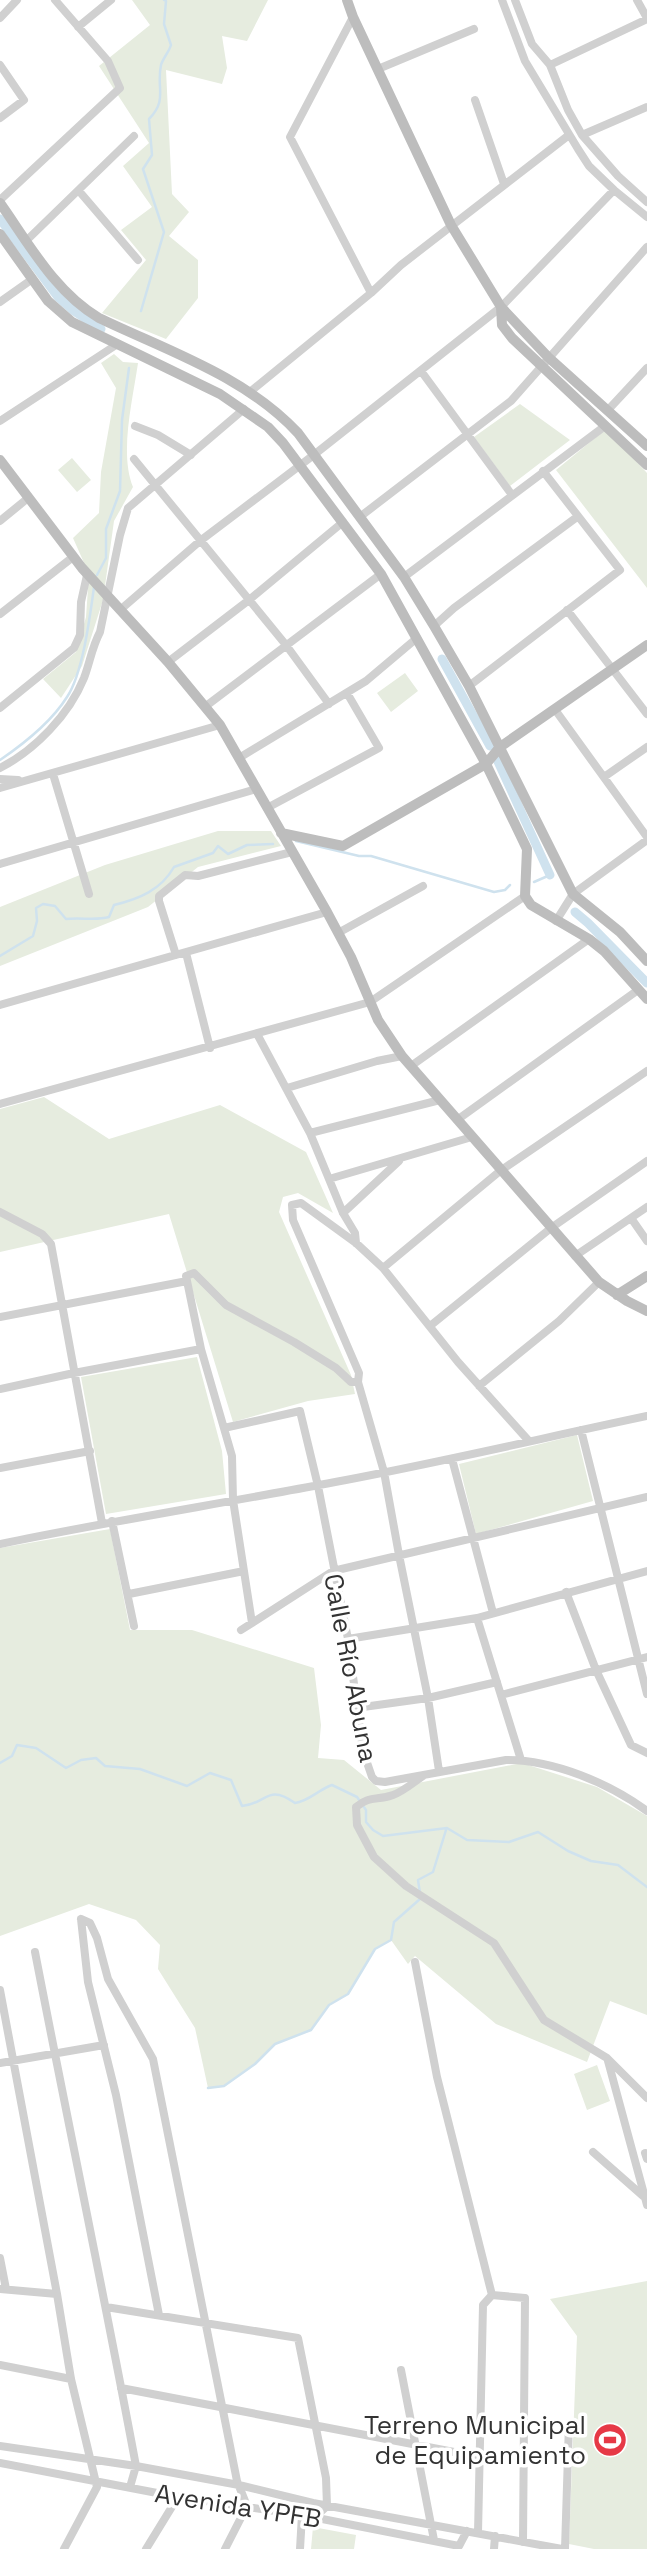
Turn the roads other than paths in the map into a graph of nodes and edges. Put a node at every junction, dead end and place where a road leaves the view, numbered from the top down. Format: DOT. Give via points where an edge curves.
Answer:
graph roads {
  1 [pos="17,0"];
  2 [pos="55,0"];
  3 [pos="111,0"];
  4 [pos="346,0"];
  5 [pos="502,0"];
  6 [pos="515,0"];
  7 [pos="637,0"];
  8 [pos="353,17"];
  9 [pos="0,18"];
  10 [pos="647,19"];
  11 [pos="78,27"];
  12 [pos="474,29"];
  13 [pos="0,65"];
  14 [pos="550,65"];
  15 [pos="378,69"];
  16 [pos="475,100"];
  17 [pos="647,107"];
  18 [pos="0,118"];
  19 [pos="569,135"];
  20 [pos="582,135"];
  21 [pos="134,136"];
  22 [pos="503,184"];
  23 [pos="614,190"];
  24 [pos="79,191"];
  25 [pos="643,194"];
  26 [pos="0,201"];
  27 [pos="647,202"];
  28 [pos="647,217"];
  29 [pos="451,225"];
  30 [pos="0,234"];
  31 [pos="27,240"];
  32 [pos="647,247"];
  33 [pos="138,260"];
  34 [pos="31,280"];
  35 [pos="371,293"];
  36 [pos="0,302"];
  37 [pos="501,307"];
  38 [pos="135,336"];
  39 [pos="117,345"];
  40 [pos="131,351"];
  41 [pos="545,361"];
  42 [pos="647,368"];
  43 [pos="421,371"];
  44 [pos="251,391"];
  45 [pos="244,409"];
  46 [pos="608,410"];
  47 [pos="0,421"];
  48 [pos="135,426"];
  49 [pos="605,426"];
  50 [pos="467,434"];
  51 [pos="647,446"];
  52 [pos="314,454"];
  53 [pos="191,455"];
  54 [pos="134,459"];
  55 [pos="0,460"];
  56 [pos="299,464"];
  57 [pos="647,465"];
  58 [pos="543,471"];
  59 [pos="155,485"];
  60 [pos="512,495"];
  61 [pos="28,498"];
  62 [pos="361,516"];
  63 [pos="577,517"];
  64 [pos="0,521"];
  65 [pos="343,522"];
  66 [pos="200,541"];
  67 [pos="73,557"];
  68 [pos="87,575"];
  69 [pos="381,575"];
  70 [pos="404,577"];
  71 [pos="107,597"];
  72 [pos="249,600"];
  73 [pos="120,610"];
  74 [pos="567,610"];
  75 [pos="0,614"];
  76 [pos="434,626"];
  77 [pos="417,638"];
  78 [pos="286,645"];
  79 [pos="647,645"];
  80 [pos="168,662"];
  81 [pos="614,669"];
  82 [pos="469,686"];
  83 [pos="347,693"];
  84 [pos="329,704"];
  85 [pos="206,706"];
  86 [pos="0,708"];
  87 [pos="556,710"];
  88 [pos="647,714"];
  89 [pos="220,725"];
  90 [pos="500,747"];
  91 [pos="647,747"];
  92 [pos="239,758"];
  93 [pos="486,764"];
  94 [pos="0,768"];
  95 [pos="53,774"];
  96 [pos="604,777"];
  97 [pos="0,779"];
  98 [pos="31,780"];
  99 [pos="0,788"];
  100 [pos="256,789"];
  101 [pos="267,808"];
  102 [pos="281,833"];
  103 [pos="647,839"];
  104 [pos="74,842"];
  105 [pos="292,852"];
  106 [pos="0,864"];
  107 [pos="423,886"];
  108 [pos="89,894"];
  109 [pos="573,894"];
  110 [pos="526,897"];
  111 [pos="327,912"];
  112 [pos="556,920"];
  113 [pos="338,933"];
  114 [pos="589,939"];
  115 [pos="186,953"];
  116 [pos="645,955"];
  117 [pos="176,956"];
  118 [pos="638,990"];
  119 [pos="647,999"];
  120 [pos="370,1002"];
  121 [pos="0,1005"];
  122 [pos="257,1034"];
  123 [pos="210,1048"];
  124 [pos="402,1056"];
  125 [pos="411,1066"];
  126 [pos="647,1071"];
  127 [pos="287,1088"];
  128 [pos="440,1100"];
  129 [pos="0,1104"];
  130 [pos="457,1120"];
  131 [pos="310,1133"];
  132 [pos="472,1137"];
  133 [pos="401,1159"];
  134 [pos="647,1161"];
  135 [pos="500,1171"];
  136 [pos="329,1179"];
  137 [pos="647,1207"];
  138 [pos="0,1212"];
  139 [pos="343,1213"];
  140 [pos="631,1218"];
  141 [pos="551,1228"];
  142 [pos="647,1241"];
  143 [pos="356,1243"];
  144 [pos="575,1256"];
  145 [pos="383,1268"];
  146 [pos="647,1276"];
  147 [pos="187,1281"];
  148 [pos="599,1282"];
  149 [pos="617,1295"];
  150 [pos="61,1305"];
  151 [pos="647,1311"];
  152 [pos="0,1317"];
  153 [pos="430,1326"];
  154 [pos="201,1349"];
  155 [pos="74,1373"];
  156 [pos="358,1382"];
  157 [pos="479,1386"];
  158 [pos="0,1389"];
  159 [pos="647,1416"];
  160 [pos="224,1428"];
  161 [pos="581,1430"];
  162 [pos="528,1440"];
  163 [pos="90,1451"];
  164 [pos="452,1459"];
  165 [pos="0,1468"];
  166 [pos="384,1472"];
  167 [pos="318,1486"];
  168 [pos="647,1497"];
  169 [pos="233,1500"];
  170 [pos="601,1508"];
  171 [pos="113,1521"];
  172 [pos="102,1522"];
  173 [pos="473,1538"];
  174 [pos="0,1544"];
  175 [pos="398,1555"];
  176 [pos="244,1571"];
  177 [pos="333,1571"];
  178 [pos="647,1571"];
  179 [pos="618,1577"];
  180 [pos="566,1592"];
  181 [pos="129,1594"];
  182 [pos="493,1613"];
  183 [pos="477,1618"];
  184 [pos="252,1623"];
  185 [pos="134,1626"];
  186 [pos="414,1628"];
  187 [pos="241,1630"];
  188 [pos="348,1639"];
  189 [pos="643,1658"];
  190 [pos="596,1670"];
  191 [pos="497,1682"];
  192 [pos="647,1694"];
  193 [pos="501,1695"];
  194 [pos="428,1698"];
  195 [pos="356,1708"];
  196 [pos="647,1753"];
  197 [pos="521,1760"];
  198 [pos="439,1771"];
  199 [pos="426,1773"];
  200 [pos="645,1810"];
  201 [pos="35,1952"];
  202 [pos="415,1962"];
  203 [pos="0,1990"];
  204 [pos="104,2045"];
  205 [pos="55,2053"];
  206 [pos="607,2058"];
  207 [pos="14,2061"];
  208 [pos="0,2063"];
  209 [pos="647,2098"];
  210 [pos="593,2152"];
  211 [pos="643,2196"];
  212 [pos="647,2205"];
  213 [pos="0,2258"];
  214 [pos="3,2289"];
  215 [pos="57,2294"];
  216 [pos="492,2295"];
  217 [pos="106,2307"];
  218 [pos="159,2315"];
  219 [pos="205,2323"];
  220 [pos="0,2365"];
  221 [pos="401,2370"];
  222 [pos="71,2379"];
  223 [pos="121,2388"];
  224 [pos="222,2408"];
  225 [pos="569,2423"];
  226 [pos="316,2426"];
  227 [pos="415,2445"];
  228 [pos="0,2446"];
  229 [pos="480,2457"];
  230 [pos="90,2460"];
  231 [pos="0,2463"];
  232 [pos="136,2466"];
  233 [pos="95,2481"];
  234 [pos="239,2485"];
  235 [pos="130,2487"];
  236 [pos="178,2497"];
  237 [pos="247,2506"];
  238 [pos="327,2506"];
  239 [pos="302,2515"];
  240 [pos="314,2518"];
  241 [pos="429,2524"];
  242 [pos="467,2531"];
  243 [pos="478,2533"];
  244 [pos="495,2536"];
  245 [pos="523,2542"];
  246 [pos="437,2543"];
  247 [pos="64,2549"];
  248 [pos="146,2549"];
  249 [pos="225,2549"];
  250 [pos="300,2549"];
  251 [pos="494,2549"];
  252 [pos="564,2549"];
  1 -- 9 [label="street"];
  2 -- 11 [label="street"];
  3 -- 11 [label="street"];
  4 -- 8 [label="street"];
  5 -- 19 [label="street" via="526,61"];
  6 -- 14 [label="street" via="533,44"];
  7 -- 10 [label="street"];
  8 -- 15 [label="street"];
  8 -- 35 [label="street" via="290,137"];
  10 -- 14 [label="street"];
  11 -- 26 [label="street" via="108,61 120,88"];
  12 -- 15 [label="street"];
  13 -- 18 [label="street" via="24,100"];
  14 -- 20 [label="street"];
  15 -- 29 [label="street"];
  16 -- 22 [label="street"];
  17 -- 20 [label="street"];
  19 -- 22 [label="street"];
  19 -- 23 [label="street" via="589,166"];
  20 -- 25 [label="street" via="611,169"];
  21 -- 24 [label="street"];
  22 -- 29 [label="street"];
  23 -- 28 [label="street"];
  23 -- 37 [label="street"];
  24 -- 31 [label="street"];
  24 -- 33 [label="street"];
  25 -- 27 [label="street"];
  26 -- 31 [label="street"];
  29 -- 35 [label="street"];
  29 -- 37 [label="street"];
  30 -- 34 [label="street"];
  31 -- 38 [label="street" via="79,306"];
  32 -- 41 [label="street"];
  34 -- 36 [label="street"];
  34 -- 39 [label="street" via="72,322"];
  35 -- 44 [label="street"];
  37 -- 41 [label="street"];
  37 -- 43 [label="street"];
  38 -- 40 [label="street"];
  38 -- 44 [label="street"];
  39 -- 40 [label="street"];
  39 -- 47 [label="street"];
  40 -- 45 [label="street"];
  41 -- 46 [label="street"];
  41 -- 49 [label="street"];
  41 -- 50 [label="street" via="511,401"];
  42 -- 46 [label="street"];
  43 -- 50 [label="street"];
  43 -- 52 [label="street"];
  44 -- 52 [label="street" via="283,417"];
  45 -- 53 [label="street"];
  45 -- 56 [label="street" via="268,427"];
  46 -- 51 [label="street"];
  48 -- 53 [label="street"];
  49 -- 57 [label="street"];
  49 -- 58 [label="street"];
  50 -- 60 [label="street"];
  50 -- 62 [label="street"];
  52 -- 56 [label="street"];
  52 -- 62 [label="street"];
  53 -- 59 [label="street"];
  54 -- 59 [label="street"];
  55 -- 61 [label="street"];
  56 -- 65 [label="street"];
  56 -- 66 [label="street"];
  58 -- 60 [label="street"];
  58 -- 63 [label="street"];
  59 -- 66 [label="street"];
  59 -- 71 [label="street" via="128,508"];
  60 -- 70 [label="street"];
  61 -- 64 [label="street"];
  61 -- 67 [label="street"];
  62 -- 70 [label="street"];
  63 -- 74 [label="street" via="620,570"];
  63 -- 76 [label="street"];
  65 -- 69 [label="street"];
  65 -- 72 [label="street"];
  66 -- 72 [label="street"];
  66 -- 73 [label="street"];
  67 -- 68 [label="street"];
  67 -- 75 [label="street"];
  68 -- 71 [label="street"];
  68 -- 86 [label="street" via="80,635 74,648"];
  69 -- 77 [label="street"];
  69 -- 78 [label="street"];
  70 -- 76 [label="street"];
  71 -- 73 [label="street"];
  71 -- 94 [label="street" via="100,632 77,693 44,735"];
  72 -- 78 [label="street"];
  72 -- 80 [label="street"];
  73 -- 80 [label="street"];
  74 -- 81 [label="street"];
  74 -- 82 [label="street"];
  76 -- 82 [label="street"];
  77 -- 83 [label="street"];
  77 -- 93 [label="street"];
  78 -- 84 [label="street"];
  78 -- 85 [label="street"];
  79 -- 81 [label="street"];
  80 -- 85 [label="street"];
  81 -- 87 [label="street"];
  81 -- 88 [label="street"];
  82 -- 90 [label="street"];
  83 -- 84 [label="street"];
  83 -- 101 [label="street" via="379,748"];
  84 -- 92 [label="street"];
  85 -- 89 [label="street"];
  87 -- 90 [label="street"];
  87 -- 96 [label="street"];
  89 -- 92 [label="street"];
  89 -- 95 [label="street"];
  90 -- 93 [label="street"];
  90 -- 109 [label="street"];
  91 -- 96 [label="street"];
  92 -- 100 [label="street"];
  93 -- 102 [label="street" via="343,846"];
  93 -- 110 [label="street" via="527,849"];
  95 -- 98 [label="street"];
  95 -- 104 [label="street"];
  96 -- 103 [label="street"];
  97 -- 98 [label="street"];
  98 -- 99 [label="street"];
  100 -- 101 [label="street"];
  100 -- 104 [label="street"];
  101 -- 102 [label="street"];
  102 -- 105 [label="street"];
  103 -- 109 [label="street"];
  104 -- 106 [label="street"];
  104 -- 108 [label="street"];
  105 -- 111 [label="street"];
  105 -- 117 [label="street" via="198,876 185,875 163,892 159,901"];
  107 -- 113 [label="street"];
  109 -- 112 [label="street"];
  109 -- 116 [label="street"];
  110 -- 112 [label="street"];
  110 -- 120 [label="street"];
  111 -- 113 [label="street"];
  111 -- 115 [label="street"];
  112 -- 114 [label="street"];
  113 -- 120 [label="street"];
  114 -- 118 [label="street"];
  114 -- 125 [label="street"];
  115 -- 117 [label="street"];
  115 -- 123 [label="street"];
  117 -- 121 [label="street"];
  118 -- 119 [label="street"];
  118 -- 130 [label="street"];
  120 -- 122 [label="street"];
  120 -- 124 [label="street"];
  122 -- 123 [label="street"];
  122 -- 127 [label="street"];
  123 -- 129 [label="street"];
  124 -- 125 [label="street"];
  124 -- 127 [label="street"];
  125 -- 128 [label="street"];
  126 -- 135 [label="street"];
  127 -- 131 [label="street"];
  128 -- 130 [label="street"];
  128 -- 131 [label="street"];
  130 -- 132 [label="street"];
  131 -- 136 [label="street"];
  132 -- 133 [label="street"];
  132 -- 135 [label="street"];
  133 -- 136 [label="street"];
  133 -- 139 [label="street"];
  134 -- 141 [label="street"];
  135 -- 141 [label="street"];
  135 -- 145 [label="street"];
  136 -- 139 [label="street"];
  137 -- 140 [label="street"];
  138 -- 150 [label="street" via="42,1234 51,1244"];
  139 -- 143 [label="street"];
  140 -- 142 [label="street"];
  140 -- 144 [label="street"];
  141 -- 144 [label="street"];
  141 -- 153 [label="street"];
  143 -- 145 [label="street"];
  143 -- 156 [label="street" via="300,1203 292,1205 293,1220 359,1373"];
  144 -- 148 [label="street"];
  145 -- 153 [label="street"];
  146 -- 149 [label="street"];
  147 -- 150 [label="street"];
  147 -- 154 [label="street"];
  147 -- 156 [label="street" via="186,1276 194,1273 226,1305"];
  148 -- 149 [label="street"];
  148 -- 157 [label="street"];
  149 -- 151 [label="street"];
  150 -- 152 [label="street"];
  150 -- 155 [label="street"];
  153 -- 157 [label="street"];
  154 -- 155 [label="street"];
  154 -- 160 [label="street"];
  155 -- 158 [label="street"];
  155 -- 163 [label="street"];
  156 -- 166 [label="street"];
  157 -- 162 [label="street"];
  159 -- 161 [label="street"];
  160 -- 167 [label="street, Calle Río Abuna" via="300,1411"];
  160 -- 169 [label="street" via="232,1455"];
  161 -- 162 [label="street"];
  161 -- 170 [label="street"];
  162 -- 164 [label="street"];
  163 -- 165 [label="street"];
  163 -- 172 [label="street"];
  164 -- 166 [label="street"];
  164 -- 173 [label="street"];
  166 -- 167 [label="street"];
  166 -- 175 [label="street"];
  167 -- 169 [label="street"];
  167 -- 177 [label="street, Calle Río Abuna"];
  168 -- 170 [label="street"];
  169 -- 171 [label="street"];
  169 -- 176 [label="street"];
  170 -- 173 [label="street"];
  170 -- 179 [label="street"];
  171 -- 172 [label="street"];
  171 -- 181 [label="street"];
  172 -- 174 [label="street"];
  173 -- 175 [label="street"];
  173 -- 182 [label="street"];
  175 -- 177 [label="street"];
  175 -- 186 [label="street"];
  176 -- 181 [label="street"];
  176 -- 184 [label="street"];
  177 -- 184 [label="street"];
  177 -- 188 [label="street, Calle Río Abuna"];
  178 -- 179 [label="street"];
  179 -- 180 [label="street"];
  179 -- 189 [label="street"];
  180 -- 182 [label="street"];
  180 -- 190 [label="street"];
  181 -- 185 [label="street"];
  182 -- 183 [label="street"];
  183 -- 186 [label="street"];
  183 -- 191 [label="street"];
  184 -- 187 [label="street"];
  186 -- 188 [label="street"];
  186 -- 194 [label="street"];
  188 -- 195 [label="street, Calle Río Abuna"];
  189 -- 190 [label="street"];
  189 -- 192 [label="street"];
  190 -- 193 [label="street"];
  190 -- 196 [label="street" via="631,1745"];
  191 -- 193 [label="street"];
  191 -- 194 [label="street"];
  193 -- 197 [label="street"];
  194 -- 195 [label="street"];
  194 -- 198 [label="street"];
  195 -- 199 [label="street, Calle Río Abuna" via="363,1751 376,1781"];
  197 -- 198 [label="street, Calle Río Abuna"];
  197 -- 200 [label="street, Calle Río Abuna" via="591,1778"];
  198 -- 199 [label="street, Calle Río Abuna"];
  199 -- 206 [label="street" via="397,1794 366,1798 356,1807 357,1825 374,1857 406,1886 494,1943 544,2020"];
  201 -- 205 [label="street"];
  202 -- 216 [label="street" via="437,2077"];
  203 -- 207 [label="street"];
  204 -- 205 [label="street"];
  204 -- 218 [label="street"];
  204 -- 219 [label="street" via="88,1982 81,1919 90,1923 108,1979 153,2059"];
  205 -- 207 [label="street"];
  205 -- 217 [label="street"];
  206 -- 209 [label="street"];
  206 -- 211 [label="street"];
  207 -- 208 [label="street"];
  207 -- 215 [label="street"];
  210 -- 211 [label="street"];
  211 -- 212 [label="street"];
  213 -- 214 [label="street"];
  214 -- 215 [label="street"];
  215 -- 222 [label="street"];
  216 -- 229 [label="street" via="483,2305"];
  216 -- 245 [label="street" via="526,2298"];
  217 -- 218 [label="street"];
  217 -- 223 [label="street"];
  218 -- 219 [label="street"];
  219 -- 224 [label="street"];
  219 -- 226 [label="street" via="298,2338"];
  220 -- 222 [label="street"];
  221 -- 227 [label="street"];
  222 -- 230 [label="street"];
  223 -- 224 [label="street"];
  223 -- 232 [label="street"];
  224 -- 226 [label="street"];
  224 -- 234 [label="street"];
  225 -- 252 [label="street"];
  226 -- 227 [label="street"];
  226 -- 238 [label="street"];
  227 -- 229 [label="street"];
  227 -- 241 [label="street"];
  228 -- 230 [label="street, Avenida YPFB"];
  229 -- 243 [label="street"];
  230 -- 232 [label="street, Avenida YPFB"];
  230 -- 233 [label="street"];
  231 -- 233 [label="street, Avenida YPFB"];
  232 -- 234 [label="street, Avenida YPFB"];
  232 -- 235 [label="street"];
  233 -- 235 [label="street, Avenida YPFB"];
  233 -- 247 [label="street" via="97,2487"];
  234 -- 237 [label="street"];
  234 -- 238 [label="street, Avenida YPFB"];
  235 -- 236 [label="street, Avenida YPFB"];
  236 -- 237 [label="street, Avenida YPFB"];
  236 -- 248 [label="street"];
  237 -- 239 [label="street, Avenida YPFB"];
  237 -- 249 [label="street"];
  238 -- 240 [label="street"];
  238 -- 241 [label="street, Avenida YPFB"];
  239 -- 240 [label="street, Avenida YPFB"];
  239 -- 250 [label="street"];
  240 -- 246 [label="street, Avenida YPFB"];
  241 -- 242 [label="street, Avenida YPFB"];
  241 -- 246 [label="street"];
  242 -- 243 [label="street, Avenida YPFB"];
  242 -- 246 [label="street, Avenida YPFB" via="459,2546"];
  243 -- 244 [label="street, Avenida YPFB"];
  244 -- 245 [label="street, Avenida YPFB"];
  244 -- 251 [label="street"];
  245 -- 252 [label="street, Avenida YPFB"];
}
